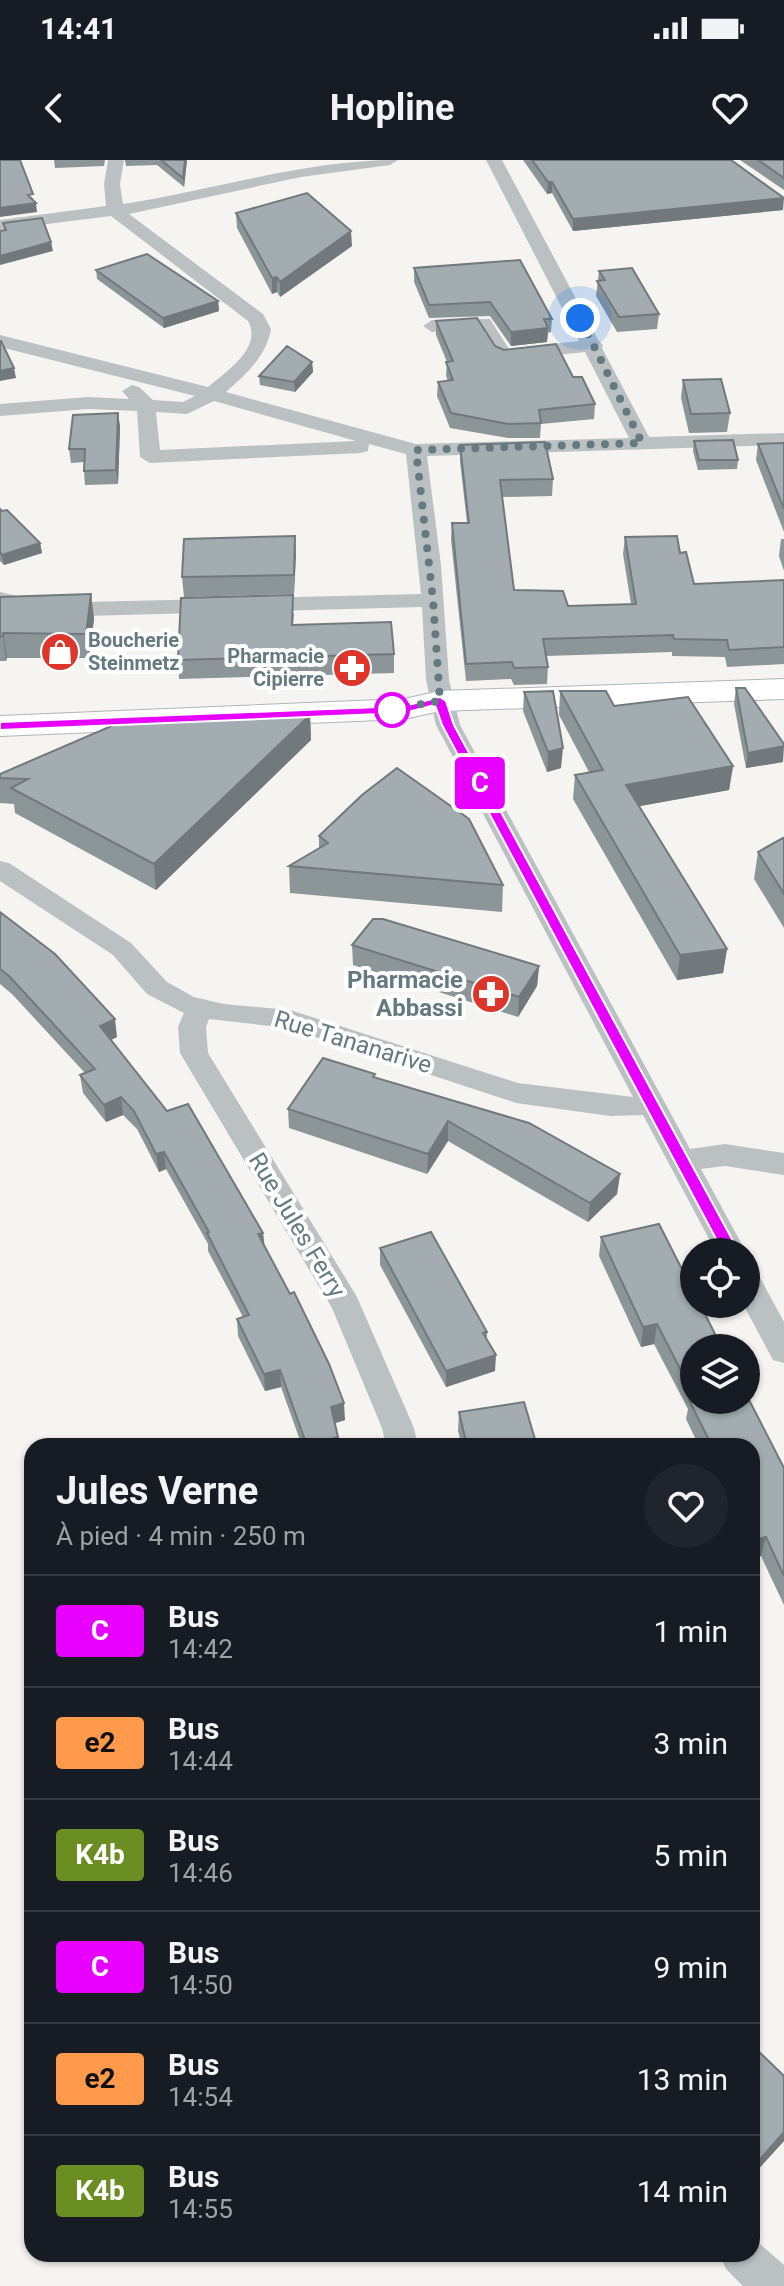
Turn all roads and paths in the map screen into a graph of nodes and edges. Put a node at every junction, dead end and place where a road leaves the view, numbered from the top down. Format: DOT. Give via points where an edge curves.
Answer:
graph roads {
  1 [pos="116,160"];
  2 [pos="390,160"];
  3 [pos="494,160"];
  4 [pos="115,211"];
  5 [pos="0,225"];
  6 [pos="432,326"];
  7 [pos="0,341"];
  8 [pos="594,345"];
  9 [pos="108,369"];
  10 [pos="212,394"];
  11 [pos="146,404"];
  12 [pos="187,408"];
  13 [pos="0,410"];
  14 [pos="323,427"];
  15 [pos="784,439"];
  16 [pos="642,443"];
  17 [pos="405,448"];
  18 [pos="0,599"];
  19 [pos="433,600"];
  20 [pos="784,689"];
  21 [pos="440,701"];
  22 [pos="0,711"];
  23 [pos="0,726"];
  24 [pos="0,869"];
  25 [pos="199,1009"];
  26 [pos="652,1103"];
  27 [pos="683,1161"];
  28 [pos="784,1164"];
  29 [pos="724,1238"];
  30 [pos="760,1306"];
  31 [pos="784,1351"];
  32 [pos="400,1438"];
  33 [pos="749,2262"];
  34 [pos="774,2286"];
  1 -- 4 [label="street"];
  2 -- 4 [label="street" via="301,172"];
  3 -- 8 [label="street"];
  4 -- 5 [label="street"];
  4 -- 10 [label="street" via="248,310 262,329 246,364"];
  6 -- 8 [label="street" via="483,323 504,355"];
  7 -- 9 [label="street"];
  8 -- 16 [label="street"];
  9 -- 10 [label="street"];
  9 -- 11 [label="street"];
  10 -- 12 [label="street"];
  10 -- 14 [label="street"];
  11 -- 12 [label="street"];
  11 -- 13 [label="street"];
  11 -- 17 [label="street" via="150,457"];
  12 -- 14 [label="street"];
  14 -- 17 [label="street"];
  15 -- 16 [label="street"];
  16 -- 17 [label="street"];
  17 -- 19 [label="street"];
  18 -- 19 [label="street" via="84,609"];
  19 -- 21 [label="street"];
  20 -- 21 [label="main road"];
  21 -- 22 [label="main road" via="401,695"];
  21 -- 23 [label="main road" via="404,709"];
  21 -- 26 [label="street" via="448,725"];
  24 -- 25 [label="street, Rue Tananarive" via="122,949 157,988"];
  25 -- 26 [label="street, Rue Tananarive" via="290,1019 516,1093 610,1106"];
  25 -- 32 [label="street, Rue Jules Ferry" via="192,1027 194,1053 346,1305"];
  26 -- 27 [label="street"];
  27 -- 28 [label="street" via="725,1155"];
  27 -- 29 [label="street"];
  30 -- 31 [label="street"];
  33 -- 34 [label="street"];
}
